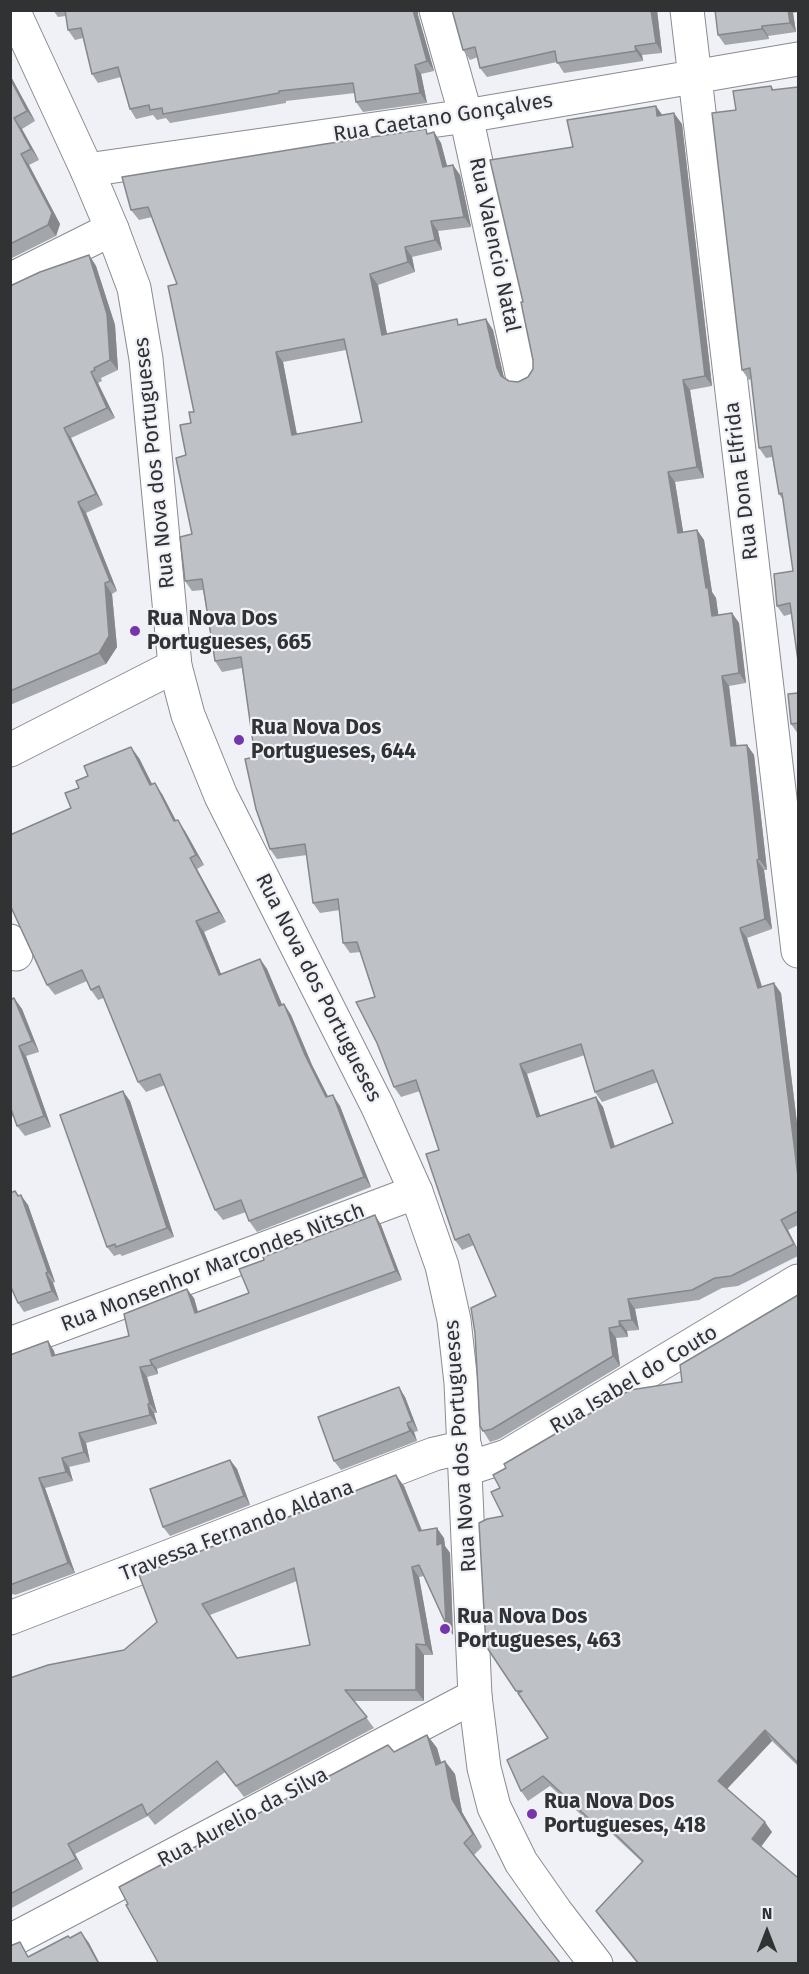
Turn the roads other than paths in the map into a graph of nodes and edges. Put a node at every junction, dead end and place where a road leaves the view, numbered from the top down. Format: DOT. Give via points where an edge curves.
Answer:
graph roads {
  1 [pos="13,10"];
  2 [pos="436,10"];
  3 [pos="687,10"];
  4 [pos="798,58"];
  5 [pos="694,76"];
  6 [pos="466,116"];
  7 [pos="87,170"];
  8 [pos="112,229"];
  9 [pos="10,280"];
  10 [pos="522,374"];
  11 [pos="175,666"];
  12 [pos="10,750"];
  13 [pos="798,951"];
  14 [pos="416,1192"];
  15 [pos="798,1281"];
  16 [pos="10,1344"];
  17 [pos="465,1458"];
  18 [pos="10,1618"];
  19 [pos="475,1696"];
  20 [pos="10,1941"];
  21 [pos="596,1964"];
  1 -- 7 [label="street, Rua Nova dos Portugueses"];
  2 -- 6 [label="street, Rua Valencio Natal"];
  3 -- 5 [label="street, Rua Dona Elfrida"];
  4 -- 5 [label="street, Rua Caetano Gonçalves"];
  5 -- 6 [label="street, Rua Caetano Gonçalves"];
  5 -- 13 [label="street, Rua Dona Elfrida"];
  6 -- 7 [label="street, Rua Caetano Gonçalves"];
  6 -- 10 [label="street, Rua Valencio Natal"];
  7 -- 8 [label="street, Rua Nova dos Portugueses"];
  8 -- 9 [label="street"];
  8 -- 11 [label="street, Rua Nova dos Portugueses" via="134,288 146,359"];
  11 -- 12 [label="street"];
  11 -- 14 [label="street, Rua Nova dos Portugueses" via="188,715 221,796 378,1107"];
  14 -- 16 [label="street, Rua Monsenhor Marcondes Nitsch"];
  14 -- 17 [label="street, Rua Nova dos Portugueses" via="442,1266 454,1320"];
  15 -- 17 [label="street, Rua Isabel do Couto" via="507,1456"];
  17 -- 18 [label="street, Travessa Fernando Aldana" via="423,1459"];
  17 -- 19 [label="street, Rua Nova dos Portugueses"];
  19 -- 20 [label="street, Rua Aurelio da Silva"];
  19 -- 21 [label="street, Rua Nova dos Portugueses" via="484,1768 494,1807 521,1862"];
}
